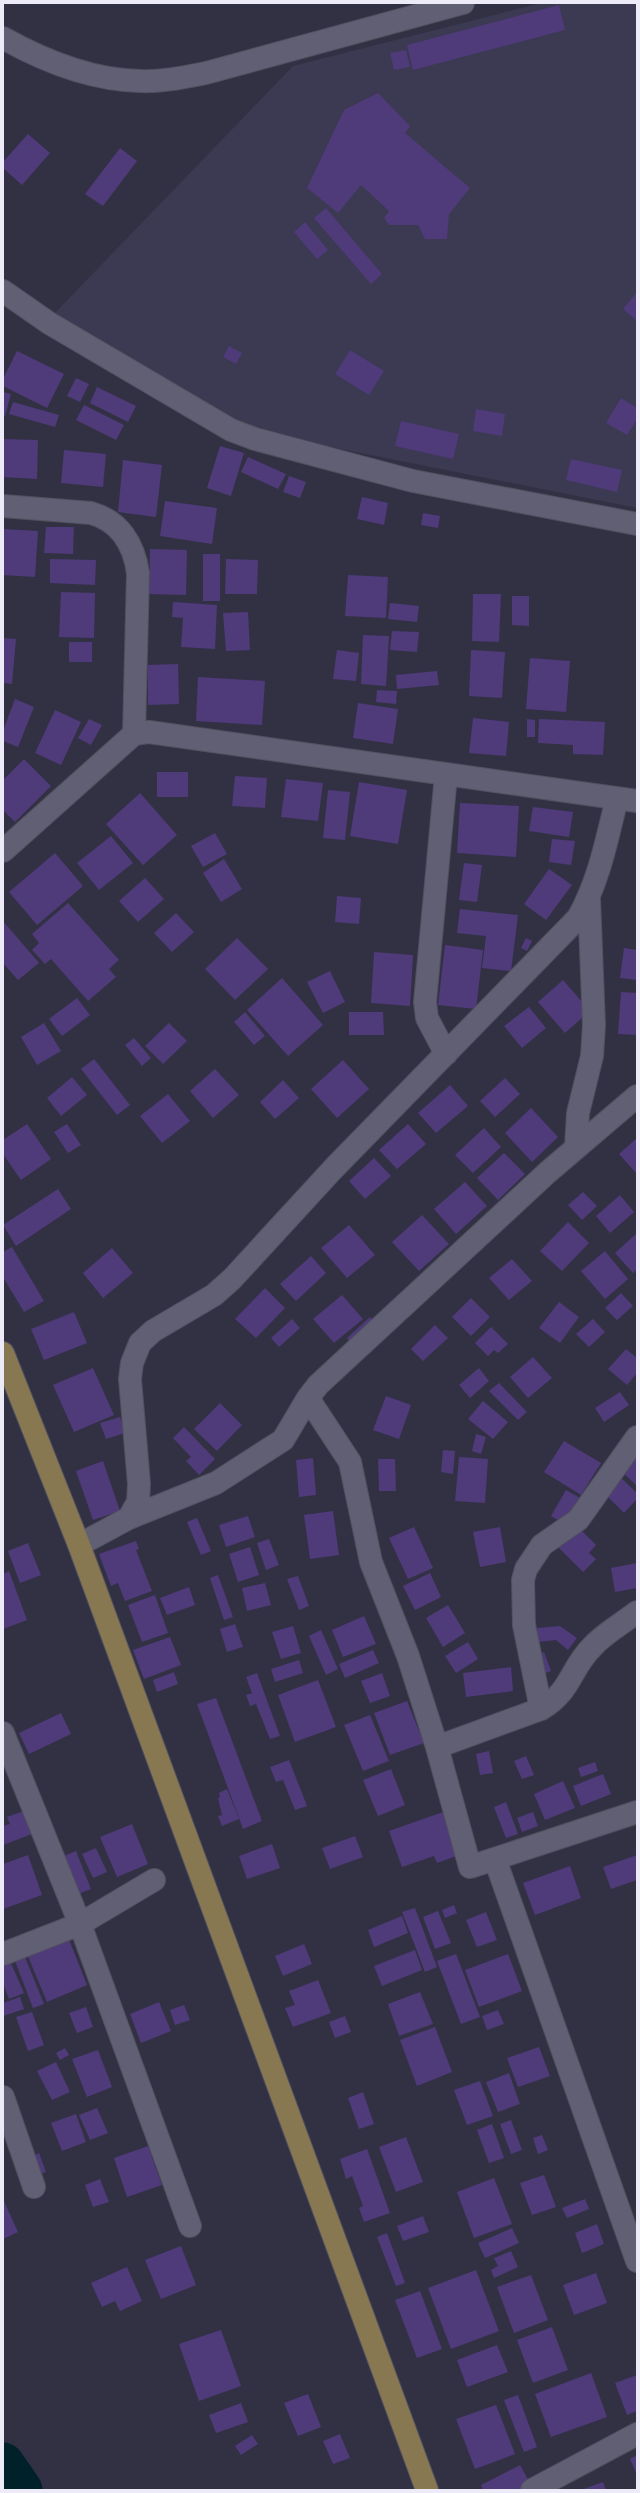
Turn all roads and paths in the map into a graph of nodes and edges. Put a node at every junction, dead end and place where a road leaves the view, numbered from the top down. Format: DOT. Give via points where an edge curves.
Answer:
graph roads {
  1 [pos="464,3"];
  2 [pos="3,38"];
  3 [pos="3,291"];
  4 [pos="3,506"];
  5 [pos="637,524"];
  6 [pos="134,734"];
  7 [pos="446,775"];
  8 [pos="627,800"];
  9 [pos="3,851"];
  10 [pos="589,899"];
  11 [pos="446,1054"];
  12 [pos="637,1096"];
  13 [pos="576,1147"];
  14 [pos="3,1354"];
  15 [pos="308,1398"];
  16 [pos="637,1437"];
  17 [pos="129,1518"];
  18 [pos="79,1545"];
  19 [pos="637,1612"];
  20 [pos="541,1709"];
  21 [pos="3,1733"];
  22 [pos="436,1747"];
  23 [pos="637,1812"];
  24 [pos="495,1859"];
  25 [pos="154,1880"];
  26 [pos="80,1924"];
  27 [pos="3,1954"];
  28 [pos="3,2097"];
  29 [pos="34,2187"];
  30 [pos="190,2226"];
  31 [pos="637,2261"];
  32 [pos="637,2434"];
  33 [pos="427,2490"];
  34 [pos="532,2490"];
  1 -- 2 [label="street" via="206,73 169,80 139,81 82,73 26,51"];
  3 -- 5 [label="street" via="56,327 231,430 255,439 413,481"];
  4 -- 6 [label="street" via="91,513 104,517 133,547 138,573"];
  6 -- 7 [label="street" via="150,732"];
  6 -- 9 [label="street"];
  7 -- 8 [label="street"];
  7 -- 11 [label="street" via="425,1002 427,1018"];
  8 -- 10 [label="street"];
  10 -- 11 [label="street" via="578,918"];
  10 -- 13 [label="street" via="594,1025 592,1056 578,1113"];
  11 -- 17 [label="street" via="334,1168 232,1279 214,1295 153,1331 140,1343 132,1363 130,1380 139,1484 138,1502"];
  12 -- 13 [label="street"];
  13 -- 15 [label="street" via="318,1385"];
  14 -- 18 [label="main road"];
  15 -- 17 [label="street" via="283,1440 216,1483"];
  15 -- 22 [label="street" via="350,1462 377,1582 408,1656"];
  16 -- 20 [label="street" via="578,1520 546,1541 526,1569 523,1580 524,1625"];
  17 -- 18 [label="street"];
  18 -- 33 [label="main road"];
  19 -- 20 [label="street" via="593,1646 561,1696"];
  20 -- 22 [label="street"];
  21 -- 26 [label="street"];
  22 -- 24 [label="street" via="470,1867"];
  23 -- 24 [label="street"];
  24 -- 31 [label="street"];
  25 -- 26 [label="street"];
  26 -- 27 [label="street"];
  26 -- 30 [label="street"];
  28 -- 29 [label="street"];
  32 -- 34 [label="street"];
}
